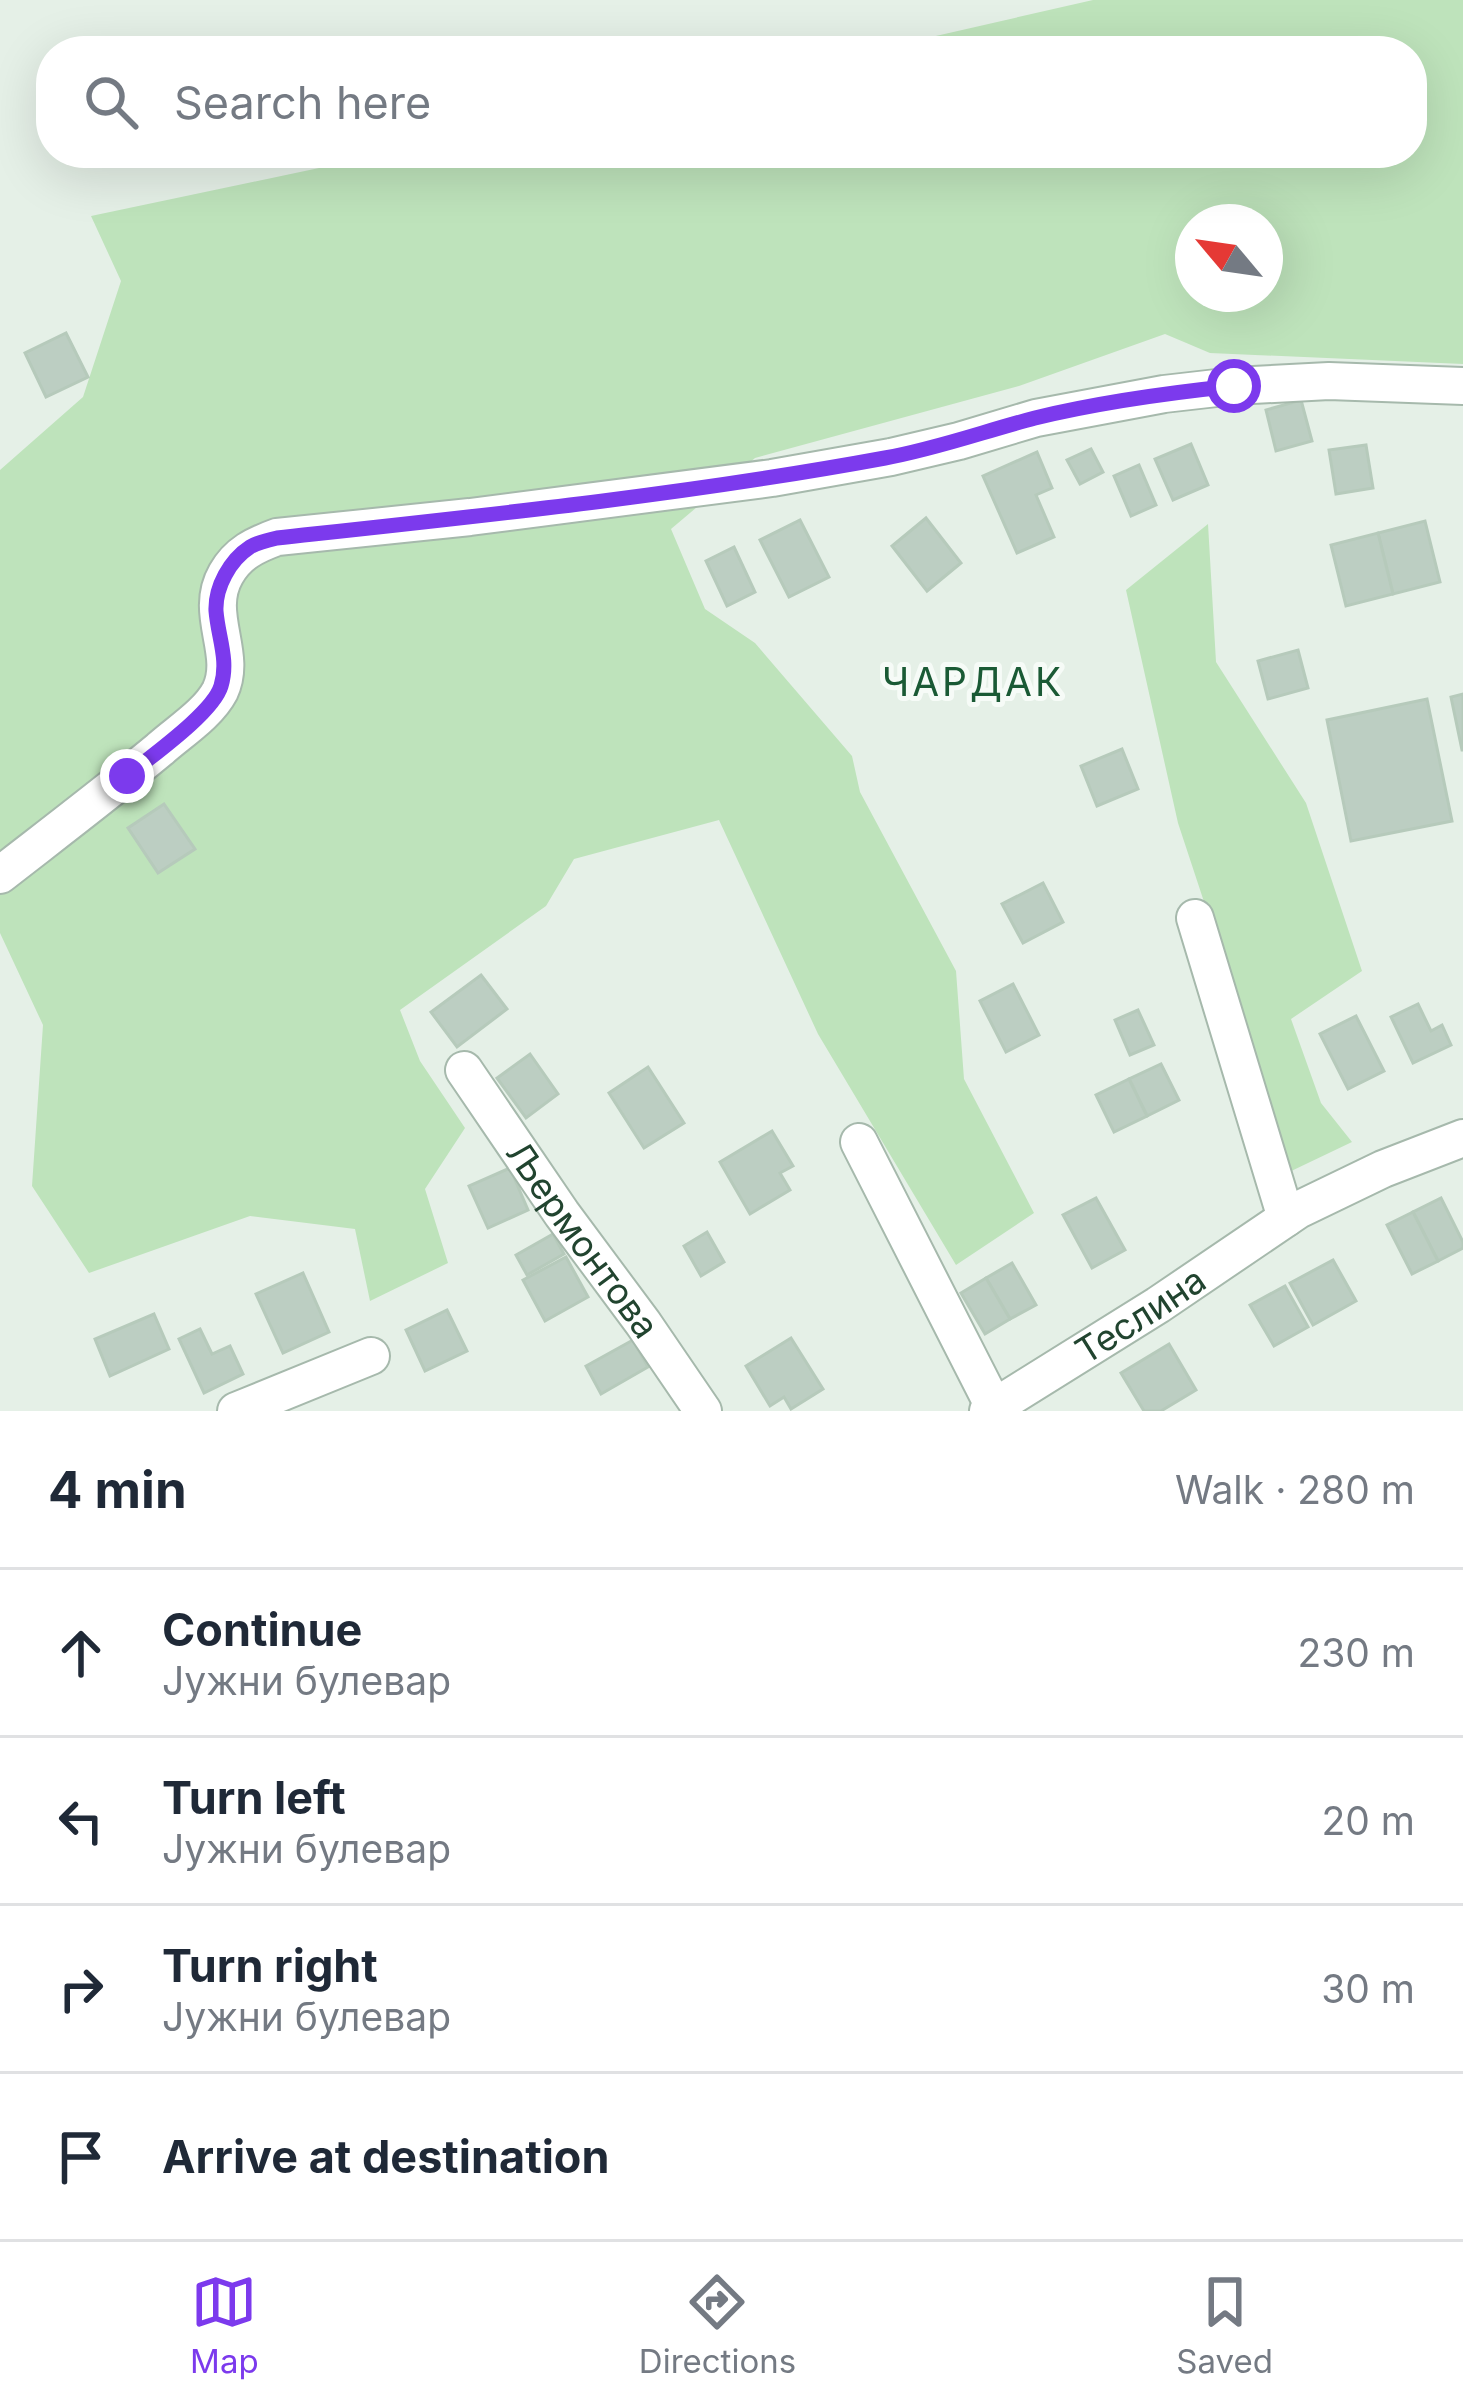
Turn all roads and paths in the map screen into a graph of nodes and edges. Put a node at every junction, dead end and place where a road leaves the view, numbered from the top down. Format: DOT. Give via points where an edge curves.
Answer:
graph roads {
  1 [pos="1463,386"];
  2 [pos="0,874"];
  3 [pos="1195,918"];
  4 [pos="464,1070"];
  5 [pos="1463,1138"];
  6 [pos="859,1142"];
  7 [pos="1286,1218"];
  8 [pos="371,1356"];
  9 [pos="991,1409"];
  10 [pos="236,1411"];
  11 [pos="703,1411"];
  1 -- 2 [label="street" via="1329,381 1164,394 772,478 250,547 218,588 221,689 127,776"];
  3 -- 7 [label="street"];
  4 -- 11 [label="street, Љермонтова"];
  5 -- 7 [label="street, Теслина"];
  6 -- 9 [label="street, Теслина"];
  7 -- 9 [label="street, Теслина"];
  8 -- 10 [label="street"];
}
